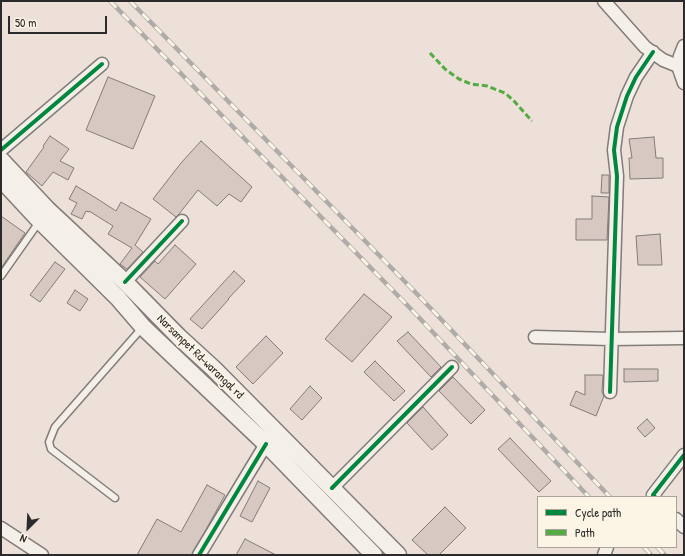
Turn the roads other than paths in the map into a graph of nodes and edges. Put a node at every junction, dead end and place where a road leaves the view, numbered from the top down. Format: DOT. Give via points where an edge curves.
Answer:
graph roads {
  1 [pos="604,1"];
  2 [pos="684,46"];
  3 [pos="653,52"];
  4 [pos="102,64"];
  5 [pos="678,66"];
  6 [pos="684,83"];
  7 [pos="1,150"];
  8 [pos="1,160"];
  9 [pos="1,179"];
  10 [pos="40,221"];
  11 [pos="182,221"];
  12 [pos="1,276"];
  13 [pos="125,282"];
  14 [pos="143,327"];
  15 [pos="535,337"];
  16 [pos="684,338"];
  17 [pos="611,339"];
  18 [pos="452,367"];
  19 [pos="610,392"];
  20 [pos="266,444"];
  21 [pos="684,455"];
  22 [pos="332,488"];
  23 [pos="653,496"];
  24 [pos="115,498"];
  25 [pos="1,528"];
  26 [pos="42,555"];
  27 [pos="199,555"];
  28 [pos="374,555"];
  29 [pos="398,555"];
  1 -- 3 [label="street" via="645,47"];
  2 -- 5 [label="street"];
  3 -- 5 [label="street" via="663,60"];
  3 -- 17 [label="street" via="626,96 617,127 614,150 617,176"];
  4 -- 7 [label="street"];
  5 -- 6 [label="street"];
  8 -- 13 [label="main road, Narsampet Rd-warangal rd" via="47,209"];
  9 -- 10 [label="main road, Narsampet Rd-warangal rd"];
  10 -- 12 [label="lane"];
  10 -- 14 [label="main road, Narsampet Rd-warangal rd" via="118,298"];
  11 -- 13 [label="street"];
  13 -- 22 [label="main road, Narsampet Rd-warangal rd"];
  14 -- 20 [label="main road, Narsampet Rd-warangal rd"];
  14 -- 24 [label="lane" via="55,427 49,442 51,449"];
  15 -- 17 [label="street"];
  16 -- 17 [label="street"];
  17 -- 19 [label="street"];
  18 -- 22 [label="street"];
  20 -- 27 [label="street"];
  20 -- 28 [label="main road, Narsampet Rd-warangal rd"];
  21 -- 23 [label="street"];
  22 -- 29 [label="main road, Narsampet Rd-warangal rd"];
  25 -- 26 [label="street"];
}
